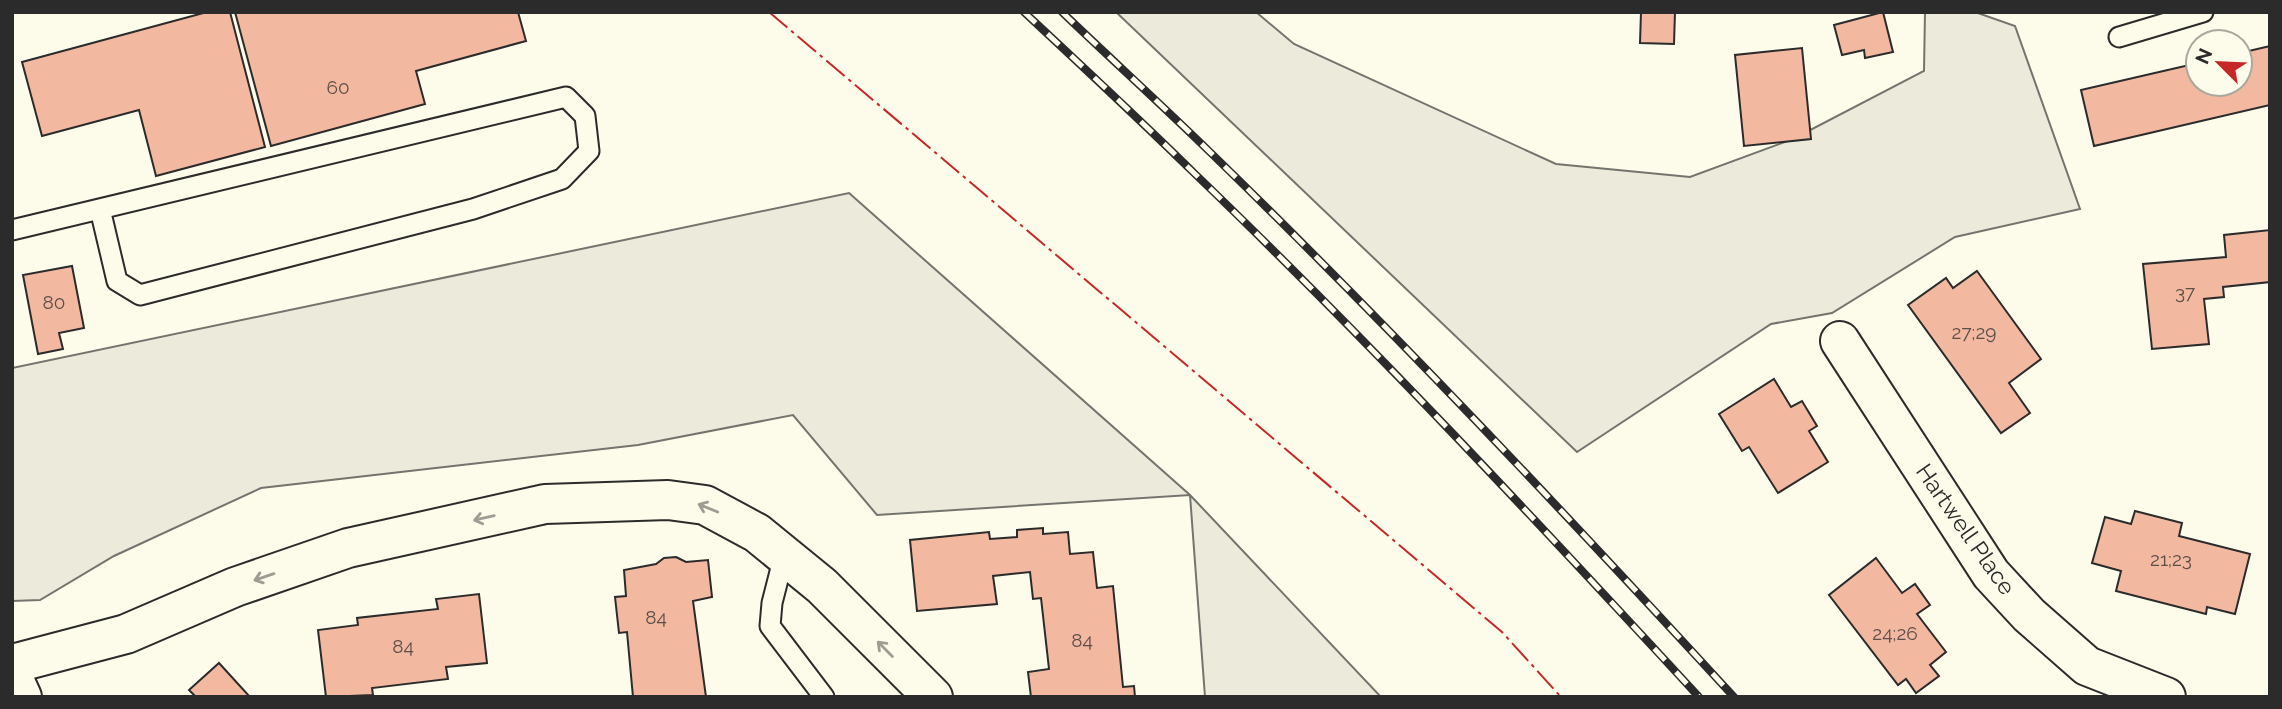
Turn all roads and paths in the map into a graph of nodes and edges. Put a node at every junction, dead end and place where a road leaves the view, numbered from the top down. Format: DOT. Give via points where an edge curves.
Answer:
graph roads {
  1 [pos="2203,12"];
  2 [pos="2119,37"];
  3 [pos="100,209"];
  4 [pos="12,230"];
  5 [pos="1840,341"];
  6 [pos="785,556"];
  7 [pos="12,664"];
  8 [pos="12,675"];
  9 [pos="22,697"];
  10 [pos="824,697"];
  11 [pos="933,697"];
  12 [pos="2166,697"];
  1 -- 2 [label="lane"];
  3 -- 3 [label="lane" via="566,97 585,116 589,151 562,179 473,209 140,295 117,281"];
  3 -- 4 [label="lane"];
  5 -- 12 [label="street, Hartwell Place" via="1991,574 2087,666"];
  6 -- 7 [label="street, one-way" via="705,505 668,500 545,504 348,548 235,587 126,634"];
  6 -- 10 [label="lane" via="770,626"];
  11 -- 6 [label="street, one-way" via="822,586"];
  8 -- 9 [label="street"];
}
